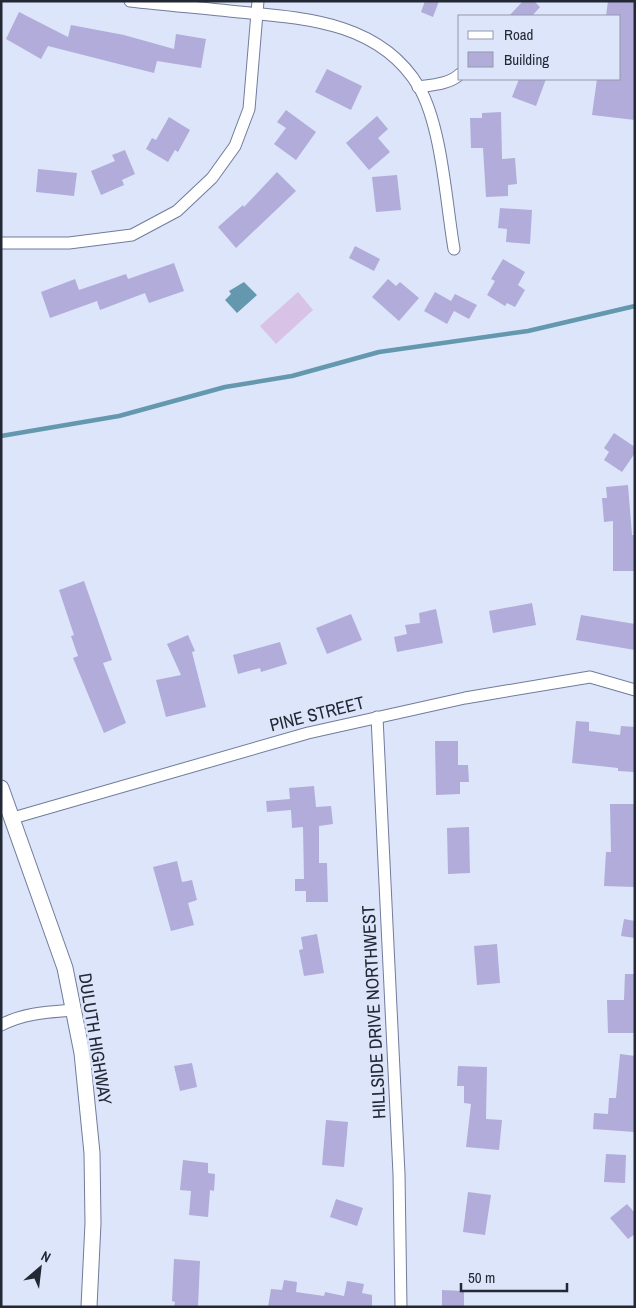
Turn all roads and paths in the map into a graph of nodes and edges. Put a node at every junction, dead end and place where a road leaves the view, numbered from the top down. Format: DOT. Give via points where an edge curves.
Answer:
graph roads {
  1 [pos="130,1"];
  2 [pos="258,1"];
  3 [pos="258,14"];
  4 [pos="458,76"];
  5 [pos="418,87"];
  6 [pos="1,243"];
  7 [pos="454,249"];
  8 [pos="635,690"];
  9 [pos="377,717"];
  10 [pos="1,788"];
  11 [pos="13,818"];
  12 [pos="73,1010"];
  13 [pos="1,1026"];
  14 [pos="89,1307"];
  15 [pos="401,1307"];
  1 -- 3 [label="street"];
  2 -- 3 [label="street"];
  3 -- 5 [label="street" via="310,19 343,27 370,39 396,59"];
  3 -- 6 [label="street" via="249,109 235,146 212,178 178,211 132,235 69,243"];
  4 -- 5 [label="street" via="435,85"];
  5 -- 7 [label="street" via="436,141"];
  8 -- 9 [label="street, PINE STREET" via="590,677"];
  9 -- 11 [label="street, PINE STREET" via="308,733"];
  9 -- 15 [label="street, HILLSIDE DRIVE NORTHWEST" via="399,1174"];
  10 -- 11 [label="main road, DULUTH HIGHWAY"];
  11 -- 12 [label="main road, DULUTH HIGHWAY" via="64,968"];
  12 -- 13 [label="street" via="43,1012 14,1019"];
  12 -- 14 [label="main road, DULUTH HIGHWAY" via="87,1090 92,1154 94,1223"];
}
